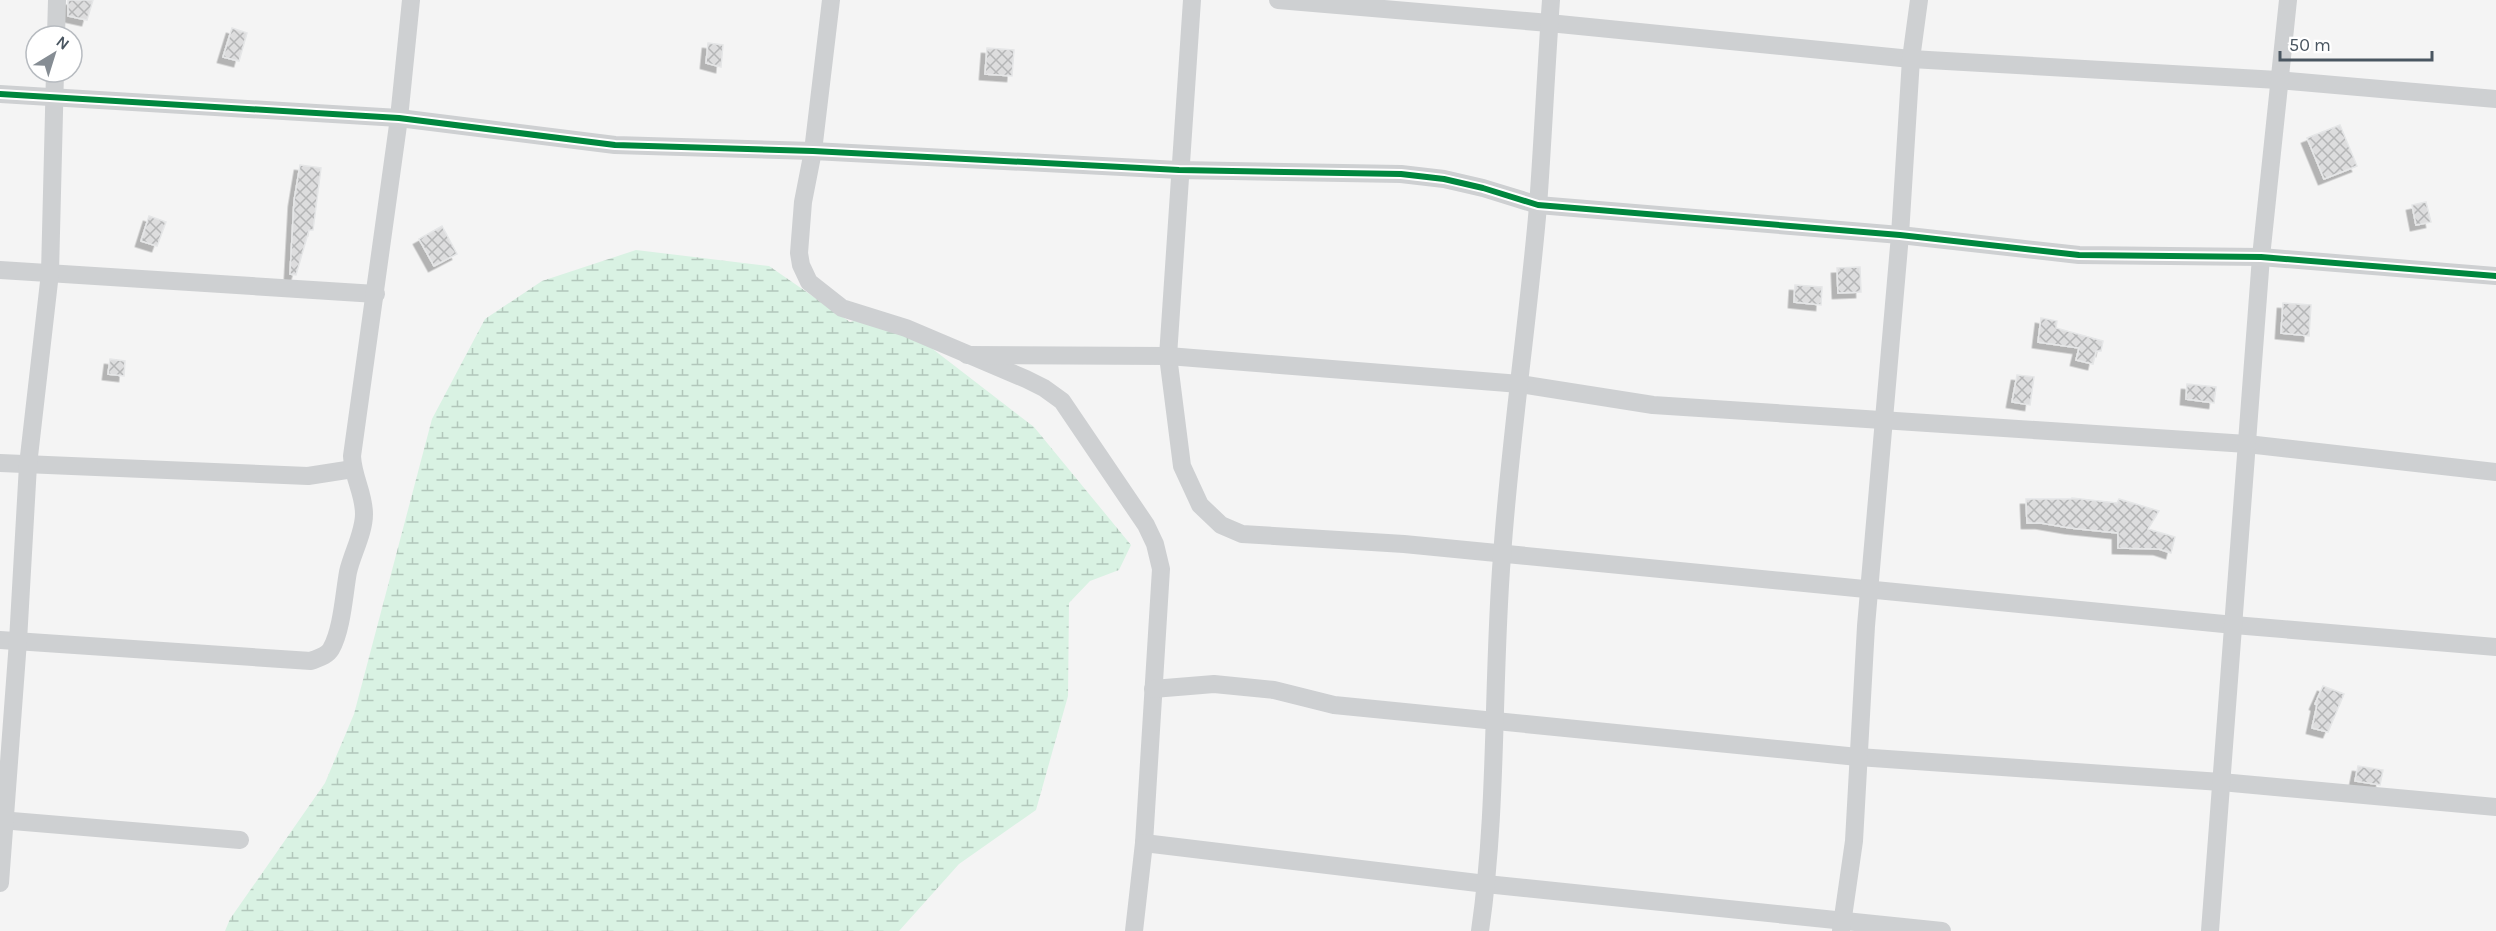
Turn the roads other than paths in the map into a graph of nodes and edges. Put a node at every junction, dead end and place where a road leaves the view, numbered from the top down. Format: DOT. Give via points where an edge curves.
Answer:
graph roads {
  1 [pos="57,0"];
  2 [pos="411,0"];
  3 [pos="831,0"];
  4 [pos="1192,0"];
  5 [pos="1278,0"];
  6 [pos="1551,0"];
  7 [pos="1919,0"];
  8 [pos="2288,0"];
  9 [pos="1549,23"];
  10 [pos="56,24"];
  11 [pos="1911,58"];
  12 [pos="2278,80"];
  13 [pos="55,84"];
  14 [pos="0,94"];
  15 [pos="54,98"];
  16 [pos="2496,99"];
  17 [pos="399,118"];
  18 [pos="813,151"];
  19 [pos="1179,170"];
  20 [pos="1538,206"];
  21 [pos="1900,235"];
  22 [pos="2261,257"];
  23 [pos="0,270"];
  24 [pos="50,273"];
  25 [pos="2496,276"];
  26 [pos="376,294"];
  27 [pos="967,355"];
  28 [pos="1168,356"];
  29 [pos="1520,384"];
  30 [pos="1885,421"];
  31 [pos="2247,444"];
  32 [pos="0,463"];
  33 [pos="28,465"];
  34 [pos="353,469"];
  35 [pos="2496,472"];
  36 [pos="1502,553"];
  37 [pos="1869,588"];
  38 [pos="2234,625"];
  39 [pos="0,640"];
  40 [pos="18,641"];
  41 [pos="2496,647"];
  42 [pos="1153,689"];
  43 [pos="1496,720"];
  44 [pos="1858,757"];
  45 [pos="2221,782"];
  46 [pos="2496,807"];
  47 [pos="2,820"];
  48 [pos="240,840"];
  49 [pos="1144,843"];
  50 [pos="0,883"];
  51 [pos="1486,885"];
  52 [pos="1843,927"];
  53 [pos="1134,931"];
  54 [pos="1480,931"];
  55 [pos="1942,931"];
  56 [pos="2210,931"];
  1 -- 10 [label="street"];
  2 -- 17 [label="street"];
  3 -- 18 [label="street"];
  4 -- 19 [label="street"];
  5 -- 9 [label="street"];
  6 -- 9 [label="street"];
  7 -- 11 [label="street"];
  8 -- 12 [label="street"];
  9 -- 11 [label="street"];
  9 -- 20 [label="street"];
  11 -- 12 [label="street"];
  11 -- 21 [label="street"];
  12 -- 16 [label="street"];
  12 -- 22 [label="street"];
  13 -- 15 [label="street"];
  14 -- 15 [label="street"];
  15 -- 17 [label="street"];
  15 -- 24 [label="street"];
  17 -- 18 [label="street" via="615,145"];
  17 -- 26 [label="street"];
  18 -- 19 [label="street"];
  18 -- 27 [label="street" via="799,253 809,282 842,308 906,328"];
  19 -- 20 [label="street" via="1401,174 1483,188"];
  19 -- 28 [label="street"];
  20 -- 21 [label="street"];
  20 -- 29 [label="street"];
  21 -- 22 [label="street" via="2079,255"];
  21 -- 30 [label="street"];
  22 -- 25 [label="street"];
  22 -- 31 [label="street"];
  23 -- 24 [label="street"];
  24 -- 26 [label="street"];
  24 -- 33 [label="street"];
  26 -- 34 [label="street"];
  27 -- 28 [label="street"];
  27 -- 42 [label="street" via="1044,388 1062,401 1146,525 1161,569"];
  28 -- 29 [label="street"];
  28 -- 36 [label="street" via="1182,466 1200,505 1221,525 1242,534"];
  29 -- 30 [label="street" via="1644,404"];
  29 -- 36 [label="street"];
  30 -- 31 [label="street"];
  30 -- 37 [label="street"];
  31 -- 35 [label="street"];
  31 -- 38 [label="street"];
  32 -- 33 [label="street"];
  33 -- 34 [label="street" via="308,476"];
  33 -- 40 [label="street"];
  34 -- 40 [label="street" via="363,498 364,518 343,608 330,650 322,657 311,661"];
  36 -- 37 [label="street"];
  36 -- 43 [label="street"];
  37 -- 38 [label="street"];
  37 -- 44 [label="street"];
  38 -- 41 [label="street"];
  38 -- 45 [label="street"];
  39 -- 40 [label="street"];
  40 -- 47 [label="street"];
  42 -- 43 [label="street" via="1224,685 1274,690 1334,705"];
  42 -- 49 [label="street"];
  43 -- 44 [label="street"];
  43 -- 51 [label="street"];
  44 -- 45 [label="street"];
  44 -- 52 [label="street" via="1854,841"];
  45 -- 46 [label="street"];
  45 -- 56 [label="street"];
  47 -- 48 [label="street"];
  47 -- 50 [label="street"];
  49 -- 51 [label="street"];
  49 -- 53 [label="street"];
  51 -- 52 [label="street"];
  51 -- 54 [label="street"];
  52 -- 55 [label="street"];
}
